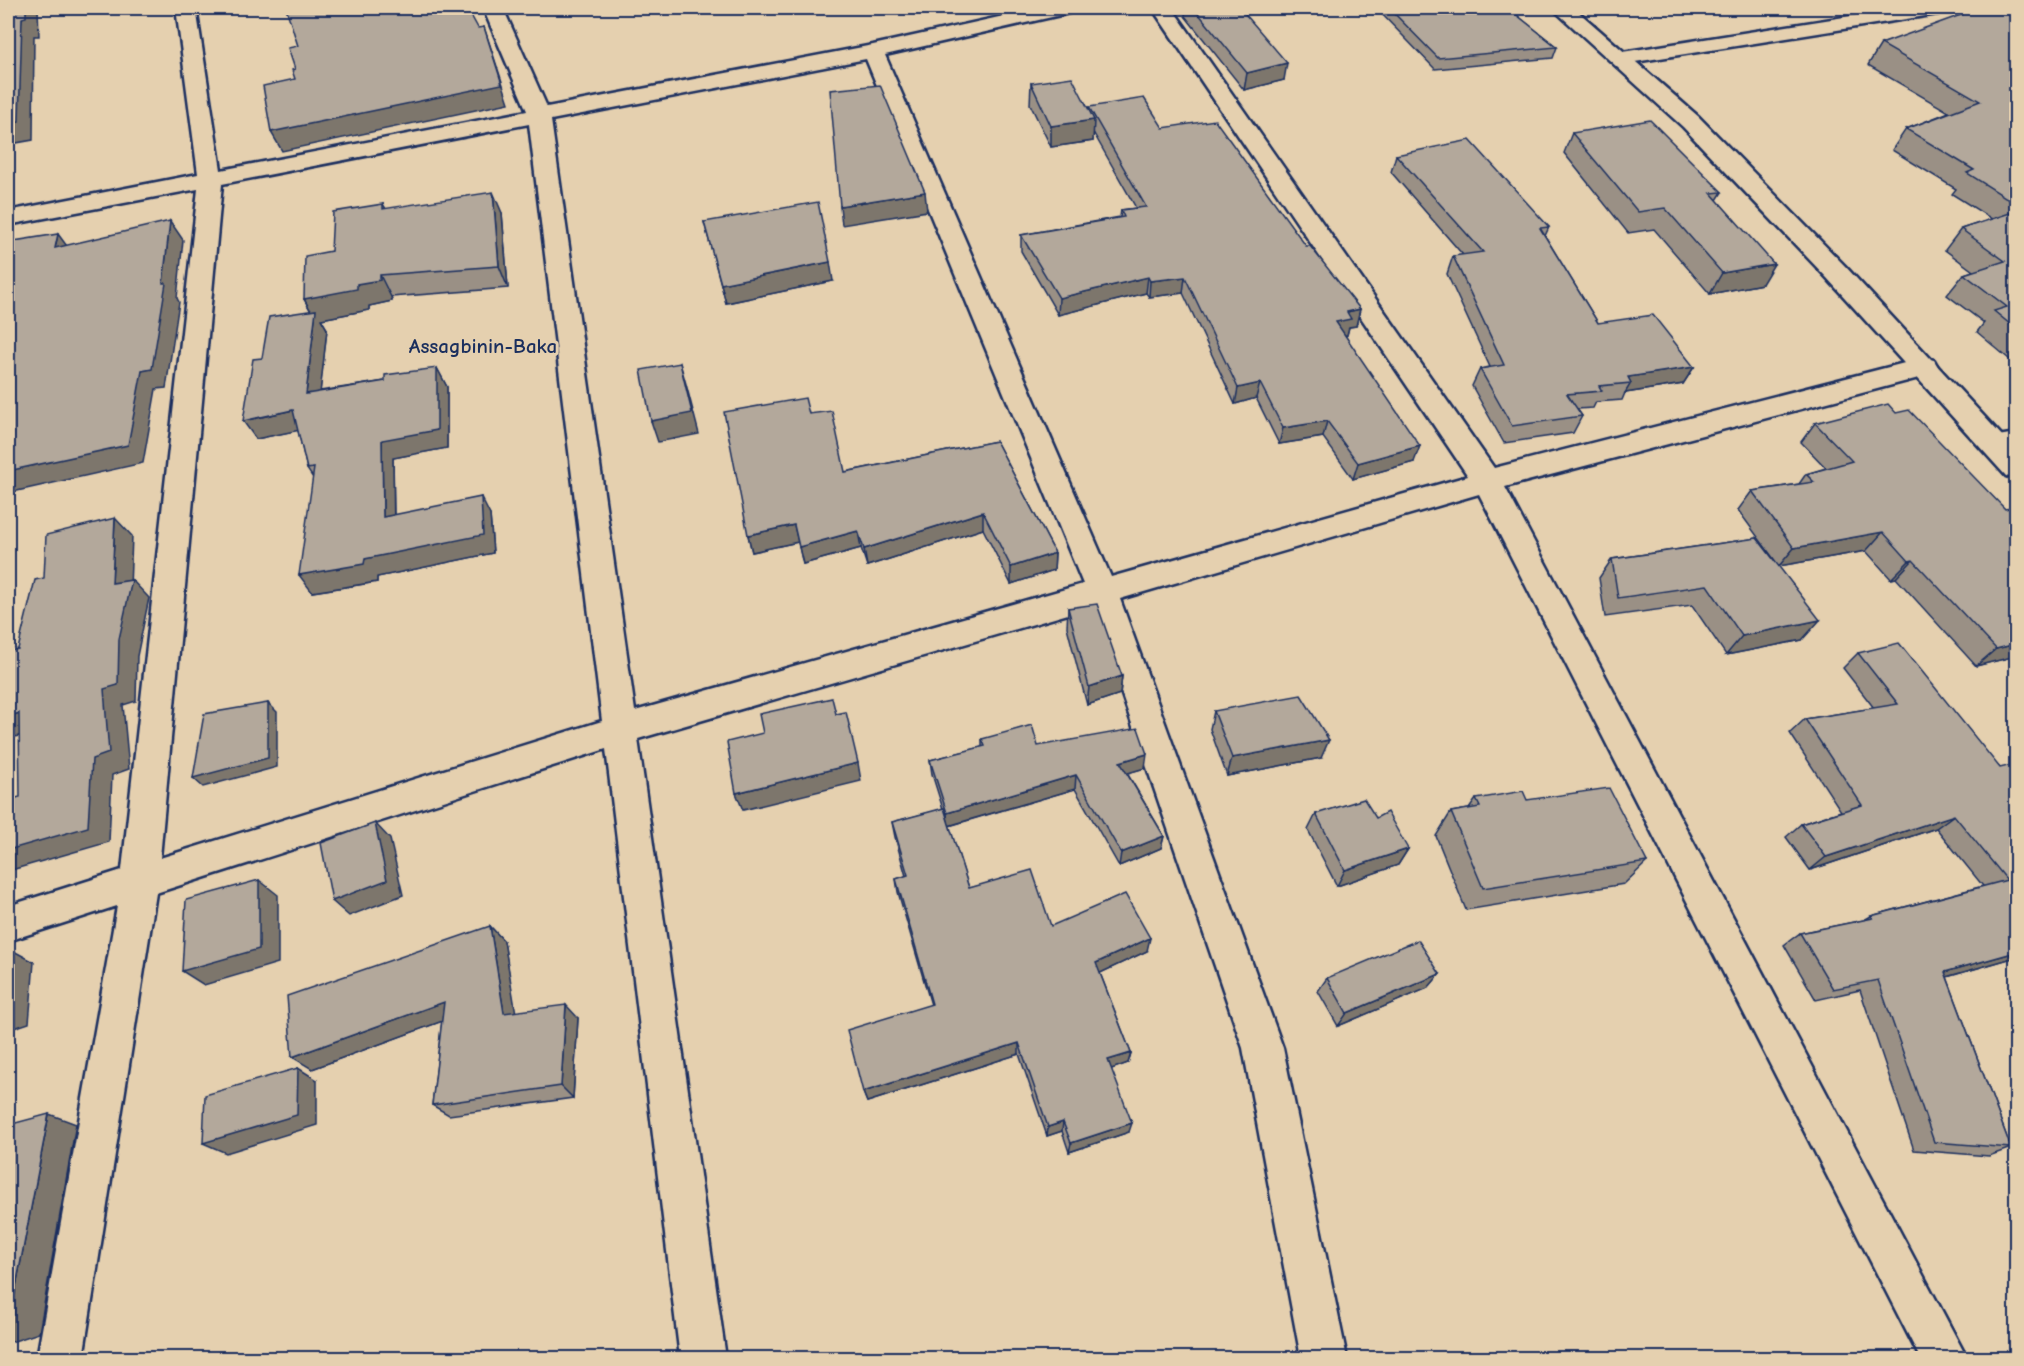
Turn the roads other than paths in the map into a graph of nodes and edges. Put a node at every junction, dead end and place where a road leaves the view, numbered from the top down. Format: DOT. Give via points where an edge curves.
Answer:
graph roads {
  1 [pos="186,8"];
  2 [pos="493,8"];
  3 [pos="1065,8"];
  4 [pos="1162,8"];
  5 [pos="1562,8"];
  6 [pos="1938,8"];
  7 [pos="873,51"];
  8 [pos="1622,58"];
  9 [pos="539,114"];
  10 [pos="211,180"];
  11 [pos="8,218"];
  12 [pos="1924,367"];
  13 [pos="2006,444"];
  14 [pos="2016,469"];
  15 [pos="1487,481"];
  16 [pos="1103,594"];
  17 [pos="620,730"];
  18 [pos="140,883"];
  19 [pos="8,923"];
  20 [pos="60,1359"];
  21 [pos="703,1359"];
  22 [pos="1324,1359"];
  23 [pos="1944,1359"];
  1 -- 10 [label="street"];
  2 -- 9 [label="street"];
  3 -- 7 [label="street"];
  4 -- 15 [label="street"];
  5 -- 8 [label="street"];
  6 -- 8 [label="street"];
  7 -- 9 [label="street"];
  7 -- 16 [label="street"];
  8 -- 12 [label="street" via="1691,122"];
  9 -- 10 [label="street"];
  9 -- 17 [label="street"];
  10 -- 11 [label="street"];
  10 -- 18 [label="street"];
  12 -- 13 [label="street"];
  12 -- 15 [label="street"];
  13 -- 14 [label="street"];
  15 -- 16 [label="street"];
  15 -- 23 [label="street"];
  16 -- 17 [label="street"];
  16 -- 22 [label="street" via="1263,1048"];
  17 -- 18 [label="street"];
  17 -- 21 [label="street"];
  18 -- 19 [label="street"];
  18 -- 20 [label="street"];
}
